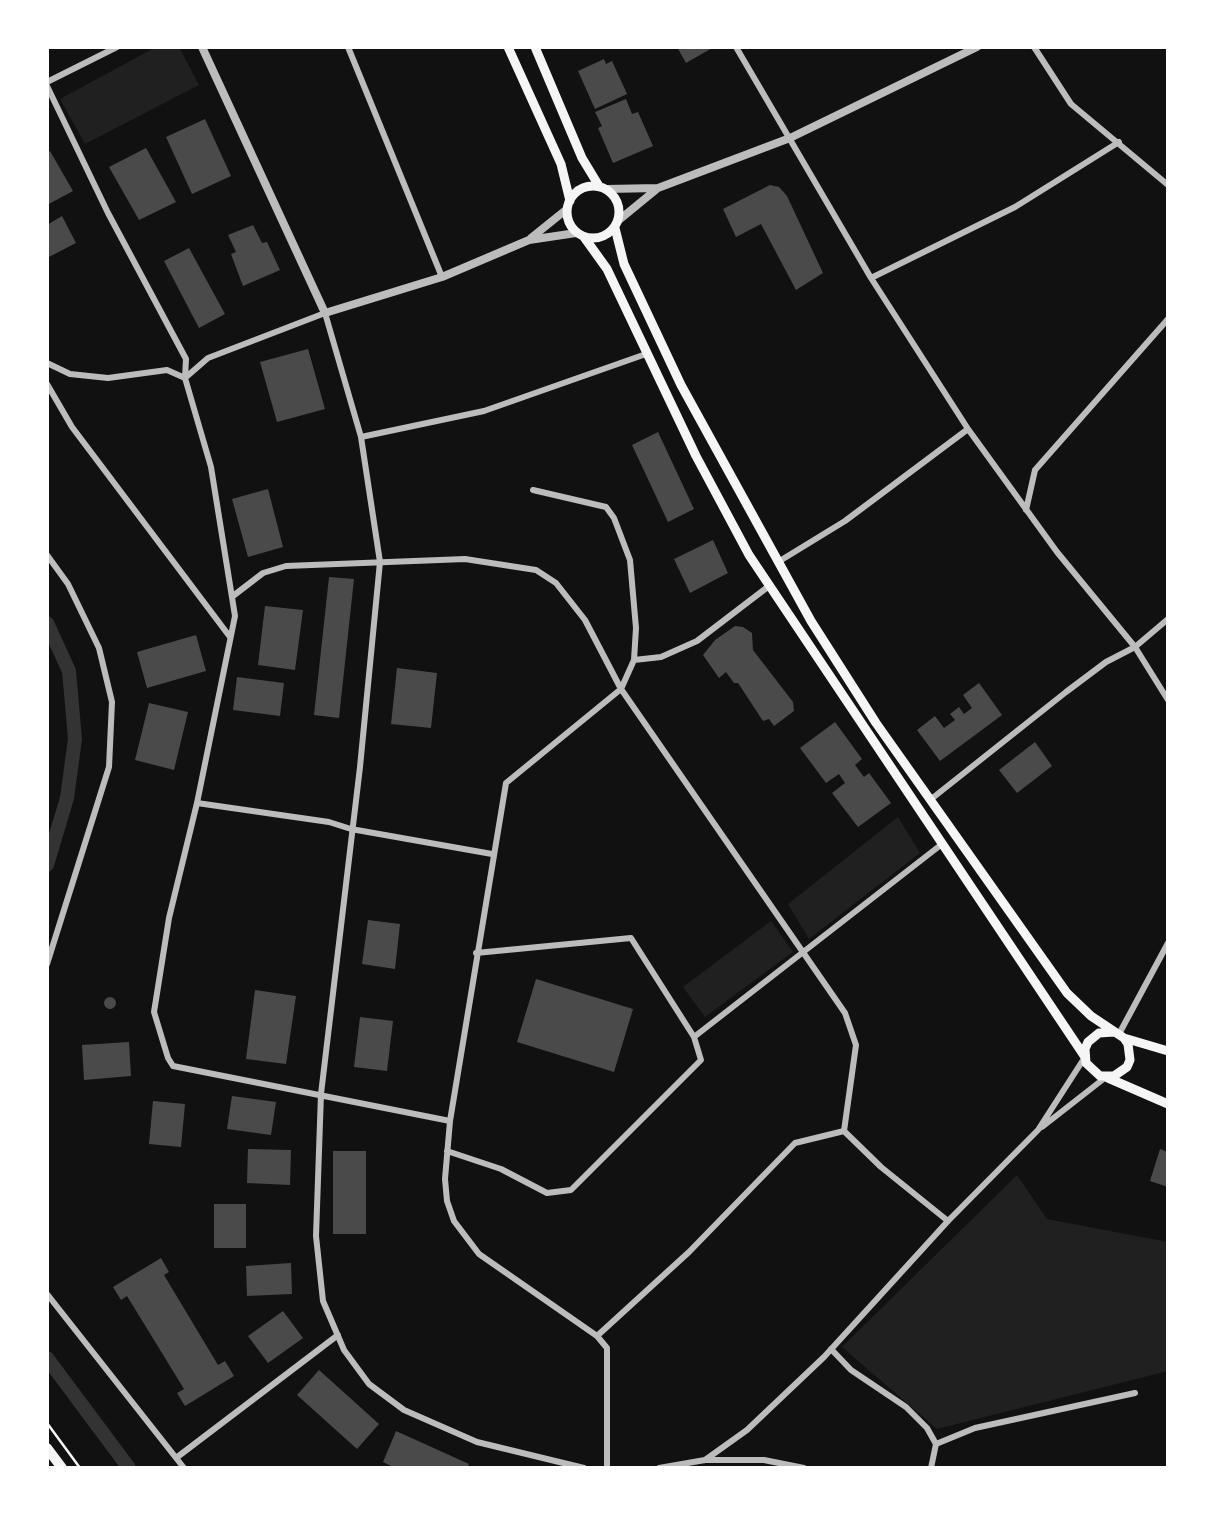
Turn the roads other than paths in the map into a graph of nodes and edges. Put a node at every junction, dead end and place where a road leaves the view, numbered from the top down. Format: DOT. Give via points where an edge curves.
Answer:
graph roads {
  1 [pos="117,47"];
  2 [pos="202,47"];
  3 [pos="348,47"];
  4 [pos="508,47"];
  5 [pos="535,47"];
  6 [pos="736,47"];
  7 [pos="977,47"];
  8 [pos="1034,47"];
  9 [pos="47,84"];
  10 [pos="790,138"];
  11 [pos="1119,142"];
  12 [pos="1168,185"];
  13 [pos="603,188"];
  14 [pos="658,188"];
  15 [pos="568,205"];
  16 [pos="617,224"];
  17 [pos="580,235"];
  18 [pos="529,240"];
  19 [pos="442,277"];
  20 [pos="871,278"];
  21 [pos="325,313"];
  22 [pos="1168,318"];
  23 [pos="646,354"];
  24 [pos="47,363"];
  25 [pos="185,378"];
  26 [pos="47,384"];
  27 [pos="968,429"];
  28 [pos="361,437"];
  29 [pos="533,490"];
  30 [pos="1026,510"];
  31 [pos="47,555"];
  32 [pos="380,562"];
  33 [pos="778,562"];
  34 [pos="769,586"];
  35 [pos="233,596"];
  36 [pos="1168,620"];
  37 [pos="230,637"];
  38 [pos="1135,647"];
  39 [pos="634,660"];
  40 [pos="1168,684"];
  41 [pos="1160,688"];
  42 [pos="621,690"];
  43 [pos="1168,700"];
  44 [pos="930,800"];
  45 [pos="197,803"];
  46 [pos="351,829"];
  47 [pos="942,844"];
  48 [pos="492,854"];
  49 [pos="1168,943"];
  50 [pos="804,950"];
  51 [pos="477,953"];
  52 [pos="47,964"];
  53 [pos="1119,1035"];
  54 [pos="694,1037"];
  55 [pos="1168,1051"];
  56 [pos="1085,1057"];
  57 [pos="1106,1077"];
  58 [pos="321,1094"];
  59 [pos="1168,1104"];
  60 [pos="450,1121"];
  61 [pos="1038,1130"];
  62 [pos="844,1131"];
  63 [pos="447,1151"];
  64 [pos="948,1221"];
  65 [pos="47,1294"];
  66 [pos="338,1335"];
  67 [pos="597,1336"];
  68 [pos="831,1349"];
  69 [pos="1135,1393"];
  70 [pos="936,1444"];
  71 [pos="47,1448"];
  72 [pos="176,1458"];
  73 [pos="705,1460"];
  74 [pos="564,1466"];
  75 [pos="62,1468"];
  76 [pos="184,1468"];
  77 [pos="584,1468"];
  78 [pos="607,1468"];
  79 [pos="659,1468"];
  80 [pos="804,1468"];
  81 [pos="931,1468"];
  1 -- 9 [label="street"];
  2 -- 21 [label="street"];
  3 -- 19 [label="street"];
  4 -- 15 [label="main road" via="561,164"];
  5 -- 13 [label="main road" via="582,158"];
  6 -- 10 [label="street"];
  7 -- 10 [label="street"];
  8 -- 11 [label="street" via="1071,104"];
  9 -- 25 [label="street" via="108,213 186,359"];
  10 -- 14 [label="street"];
  10 -- 20 [label="street"];
  11 -- 12 [label="street"];
  11 -- 20 [label="street" via="1016,207"];
  13 -- 14 [label="street"];
  13 -- 15 [label="main road" via="582,188"];
  13 -- 16 [label="main road" via="618,203"];
  14 -- 16 [label="street"];
  15 -- 17 [label="main road" via="571,226"];
  15 -- 18 [label="street"];
  16 -- 17 [label="main road" via="601,238"];
  16 -- 33 [label="main road" via="624,264 681,386"];
  17 -- 18 [label="street"];
  17 -- 23 [label="main road" via="607,269"];
  18 -- 19 [label="street"];
  19 -- 21 [label="street"];
  20 -- 27 [label="street"];
  21 -- 25 [label="street" via="208,358"];
  21 -- 28 [label="street"];
  22 -- 30 [label="street" via="1035,470"];
  23 -- 28 [label="street" via="484,411"];
  23 -- 34 [label="main road" via="709,481"];
  24 -- 25 [label="street" via="70,374 107,378 167,370"];
  25 -- 35 [label="street" via="211,467"];
  26 -- 37 [label="street" via="72,426"];
  27 -- 30 [label="street"];
  27 -- 33 [label="street" via="845,521"];
  28 -- 32 [label="street"];
  29 -- 39 [label="street" via="606,507 614,518 630,560"];
  30 -- 38 [label="street"];
  31 -- 52 [label="street" via="68,584 99,648 112,702 109,767"];
  32 -- 35 [label="street" via="286,566 263,573"];
  32 -- 42 [label="street" via="465,559 536,570 556,583 585,620"];
  32 -- 46 [label="street"];
  33 -- 44 [label="main road" via="818,633"];
  34 -- 39 [label="street" via="697,641 661,657"];
  34 -- 47 [label="main road"];
  35 -- 37 [label="street"];
  36 -- 38 [label="street"];
  37 -- 45 [label="street"];
  38 -- 41 [label="street"];
  38 -- 44 [label="street" via="1076,684"];
  39 -- 42 [label="street"];
  40 -- 41 [label="street"];
  41 -- 43 [label="street"];
  42 -- 48 [label="street" via="506,783"];
  42 -- 50 [label="street"];
  44 -- 53 [label="main road" via="1068,993"];
  45 -- 46 [label="street"];
  45 -- 58 [label="street" via="169,918 154,1012 168,1058 173,1066"];
  46 -- 48 [label="street"];
  46 -- 58 [label="street"];
  47 -- 50 [label="street"];
  47 -- 56 [label="main road"];
  48 -- 51 [label="street"];
  49 -- 53 [label="street"];
  50 -- 54 [label="street"];
  50 -- 62 [label="street" via="845,1013 856,1045"];
  51 -- 54 [label="street" via="631,938"];
  51 -- 60 [label="street"];
  53 -- 55 [label="main road"];
  53 -- 56 [label="main road" via="1099,1033 1088,1042"];
  53 -- 57 [label="main road" via="1130,1060 1121,1073"];
  54 -- 63 [label="street" via="701,1060 571,1190 547,1193 501,1169"];
  56 -- 57 [label="main road" via="1094,1073"];
  56 -- 61 [label="street"];
  57 -- 59 [label="main road"];
  57 -- 61 [label="street"];
  58 -- 60 [label="street"];
  58 -- 66 [label="street" via="316,1236 323,1301"];
  60 -- 63 [label="street"];
  61 -- 64 [label="street"];
  62 -- 64 [label="street"];
  62 -- 67 [label="street" via="795,1143 689,1252"];
  63 -- 67 [label="street" via="447,1201 462,1235 510,1278"];
  64 -- 68 [label="street"];
  65 -- 72 [label="street"];
  66 -- 72 [label="street"];
  66 -- 74 [label="street" via="369,1384 404,1410 477,1442"];
  67 -- 78 [label="street" via="607,1348"];
  68 -- 70 [label="street" via="851,1370 906,1407"];
  68 -- 73 [label="street" via="747,1430"];
  69 -- 70 [label="street" via="975,1429"];
  70 -- 81 [label="street"];
  71 -- 75 [label="main road"];
  72 -- 76 [label="street"];
  73 -- 79 [label="street"];
  73 -- 80 [label="street" via="764,1460"];
  74 -- 77 [label="street"];
}
